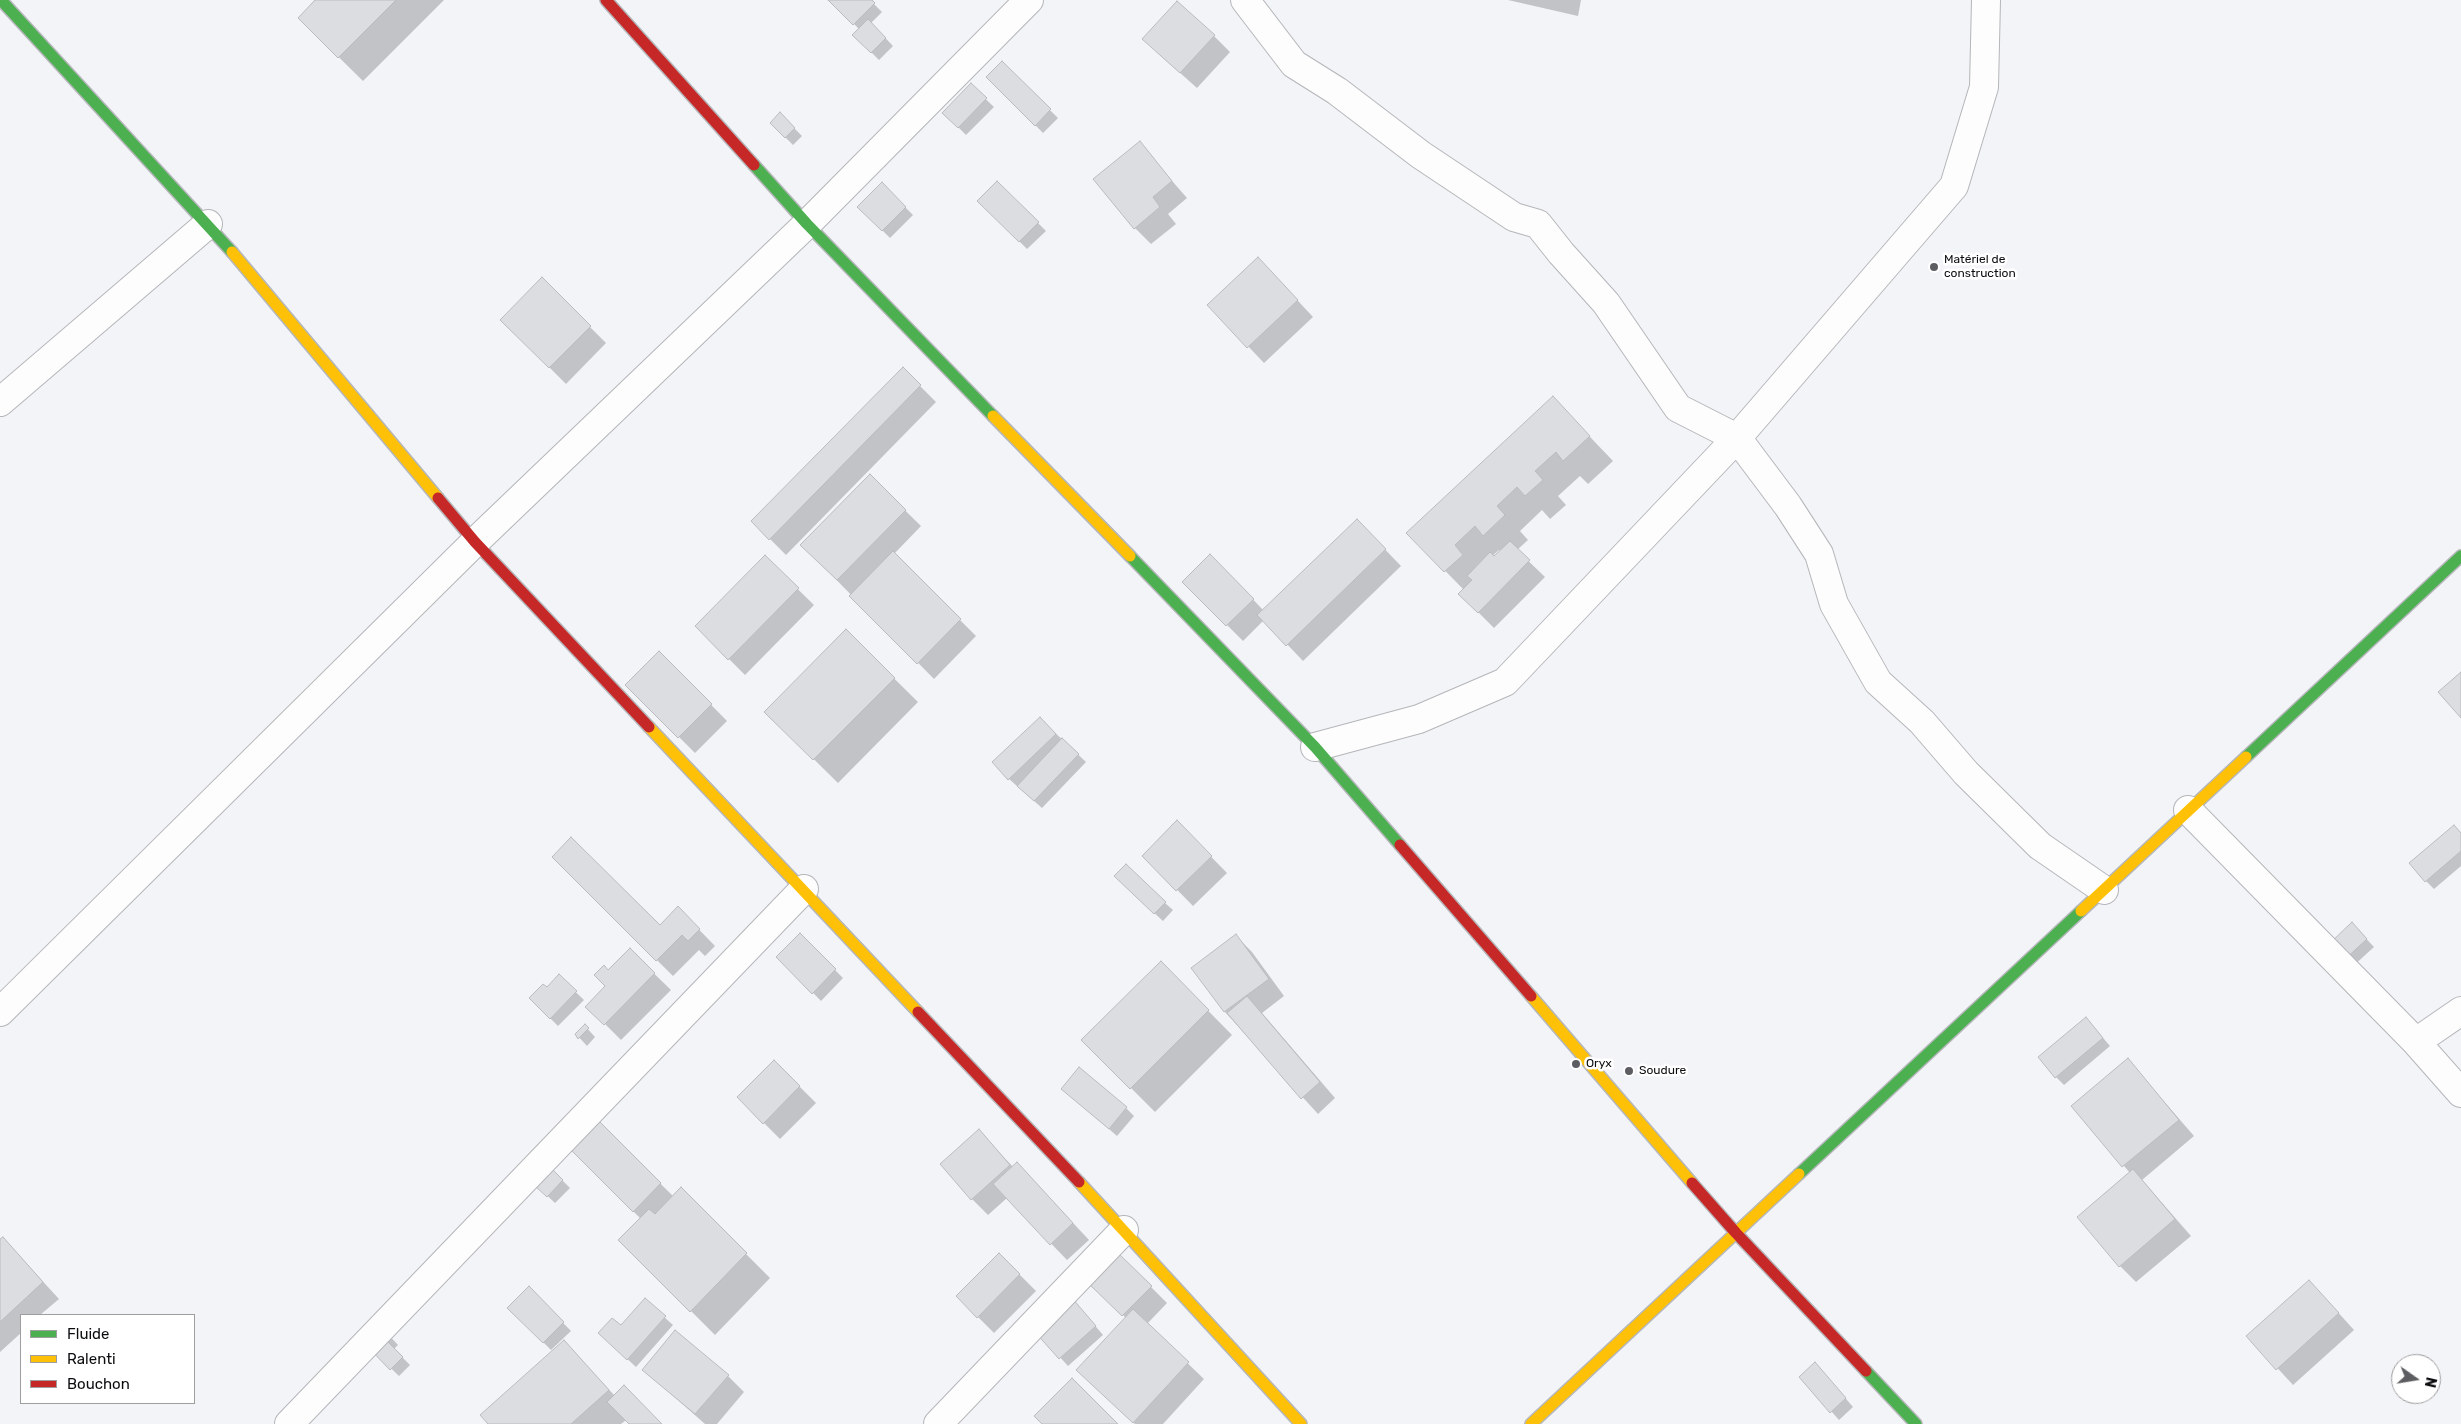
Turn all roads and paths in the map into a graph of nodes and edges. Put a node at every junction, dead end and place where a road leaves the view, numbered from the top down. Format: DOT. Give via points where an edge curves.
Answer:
graph roads {
  1 [pos="1,0"];
  2 [pos="606,0"];
  3 [pos="1028,0"];
  4 [pos="1245,0"];
  5 [pos="1986,0"];
  6 [pos="208,224"];
  7 [pos="807,224"];
  8 [pos="0,402"];
  9 [pos="1737,438"];
  10 [pos="476,542"];
  11 [pos="2461,556"];
  12 [pos="1315,747"];
  13 [pos="2188,810"];
  14 [pos="804,889"];
  15 [pos="2104,890"];
  16 [pos="2461,1010"];
  17 [pos="0,1012"];
  18 [pos="2416,1042"];
  19 [pos="2461,1093"];
  20 [pos="1124,1230"];
  21 [pos="1736,1233"];
  22 [pos="289,1424"];
  23 [pos="938,1424"];
  24 [pos="1301,1424"];
  25 [pos="1531,1424"];
  26 [pos="1916,1424"];
  1 -- 6 [label="street"];
  2 -- 7 [label="street"];
  3 -- 7 [label="street"];
  4 -- 9 [label="street" via="1294,64 1338,91 1421,155 1514,217 1538,224 1606,303 1678,408"];
  5 -- 9 [label="street" via="1984,86 1954,186"];
  6 -- 8 [label="street"];
  6 -- 10 [label="street"];
  7 -- 10 [label="street"];
  7 -- 12 [label="street"];
  9 -- 12 [label="street" via="1505,682 1419,718"];
  9 -- 15 [label="street" via="1819,554 1834,604 1878,682 1922,722 1966,773 2040,846"];
  10 -- 14 [label="street"];
  10 -- 17 [label="street"];
  11 -- 13 [label="street"];
  12 -- 21 [label="street"];
  13 -- 15 [label="street"];
  13 -- 18 [label="street"];
  14 -- 20 [label="street"];
  14 -- 22 [label="street"];
  15 -- 21 [label="street"];
  16 -- 18 [label="street"];
  18 -- 19 [label="street"];
  20 -- 23 [label="street"];
  20 -- 24 [label="street"];
  21 -- 25 [label="street"];
  21 -- 26 [label="street"];
}
